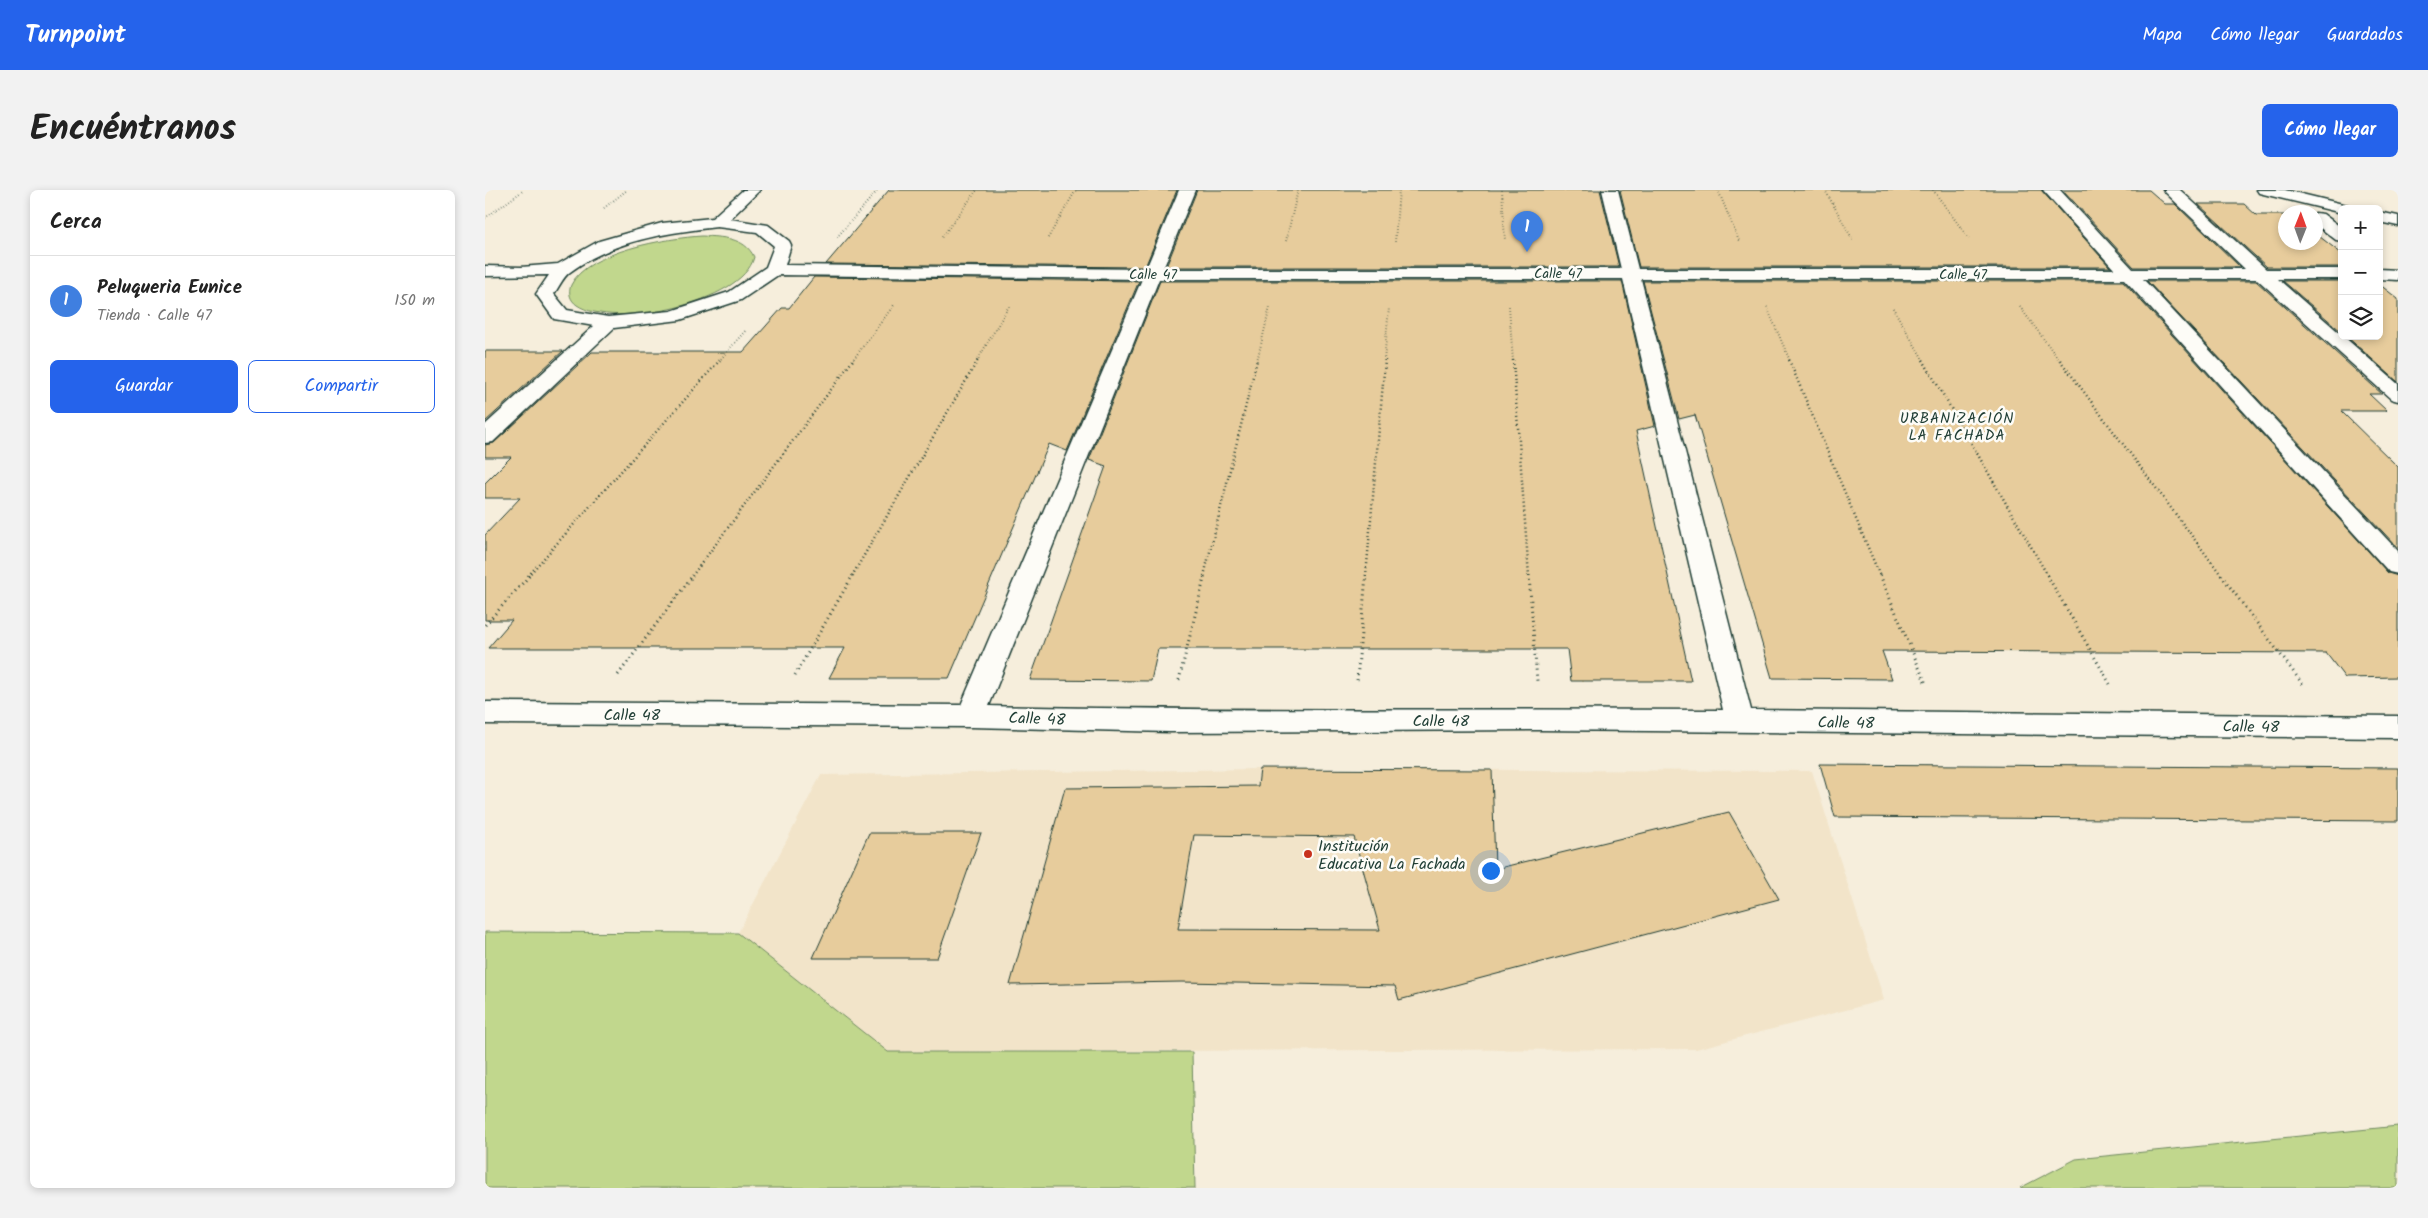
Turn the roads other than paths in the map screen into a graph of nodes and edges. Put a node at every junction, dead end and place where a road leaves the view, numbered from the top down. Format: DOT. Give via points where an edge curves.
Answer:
graph roads {
  1 [pos="752,190"];
  2 [pos="1187,190"];
  3 [pos="1610,190"];
  4 [pos="2051,190"];
  5 [pos="2171,190"];
  6 [pos="2265,190"];
  7 [pos="2338,207"];
  8 [pos="2383,218"];
  9 [pos="2398,221"];
  10 [pos="717,222"];
  11 [pos="2323,222"];
  12 [pos="2338,233"];
  13 [pos="562,269"];
  14 [pos="774,270"];
  15 [pos="485,271"];
  16 [pos="1630,273"];
  17 [pos="1153,274"];
  18 [pos="2129,274"];
  19 [pos="2261,274"];
  20 [pos="2338,274"];
  21 [pos="608,323"];
  22 [pos="2398,395"];
  23 [pos="485,438"];
  24 [pos="2398,566"];
  25 [pos="485,713"];
  26 [pos="971,716"];
  27 [pos="1740,721"];
  28 [pos="2398,727"];
  1 -- 10 [label="street"];
  2 -- 17 [label="street"];
  3 -- 16 [label="street"];
  4 -- 18 [label="street"];
  5 -- 19 [label="street"];
  6 -- 7 [label="street"];
  8 -- 9 [label="street"];
  10 -- 13 [label="street" via="662,228 605,245"];
  10 -- 14 [label="street" via="762,228 783,245"];
  11 -- 12 [label="street"];
  13 -- 15 [label="street"];
  13 -- 21 [label="street" via="545,294 561,315"];
  14 -- 17 [label="street, Calle 47"];
  14 -- 21 [label="street" via="735,296 673,316"];
  16 -- 17 [label="street, Calle 47"];
  16 -- 18 [label="street, Calle 47"];
  16 -- 27 [label="street"];
  17 -- 26 [label="street"];
  18 -- 19 [label="street, Calle 47"];
  18 -- 24 [label="street"];
  19 -- 20 [label="street, Calle 47"];
  19 -- 22 [label="street"];
  21 -- 23 [label="street"];
  25 -- 26 [label="street, Calle 48"];
  26 -- 27 [label="street, Calle 48" via="1169,721"];
  27 -- 28 [label="street, Calle 48"];
}
